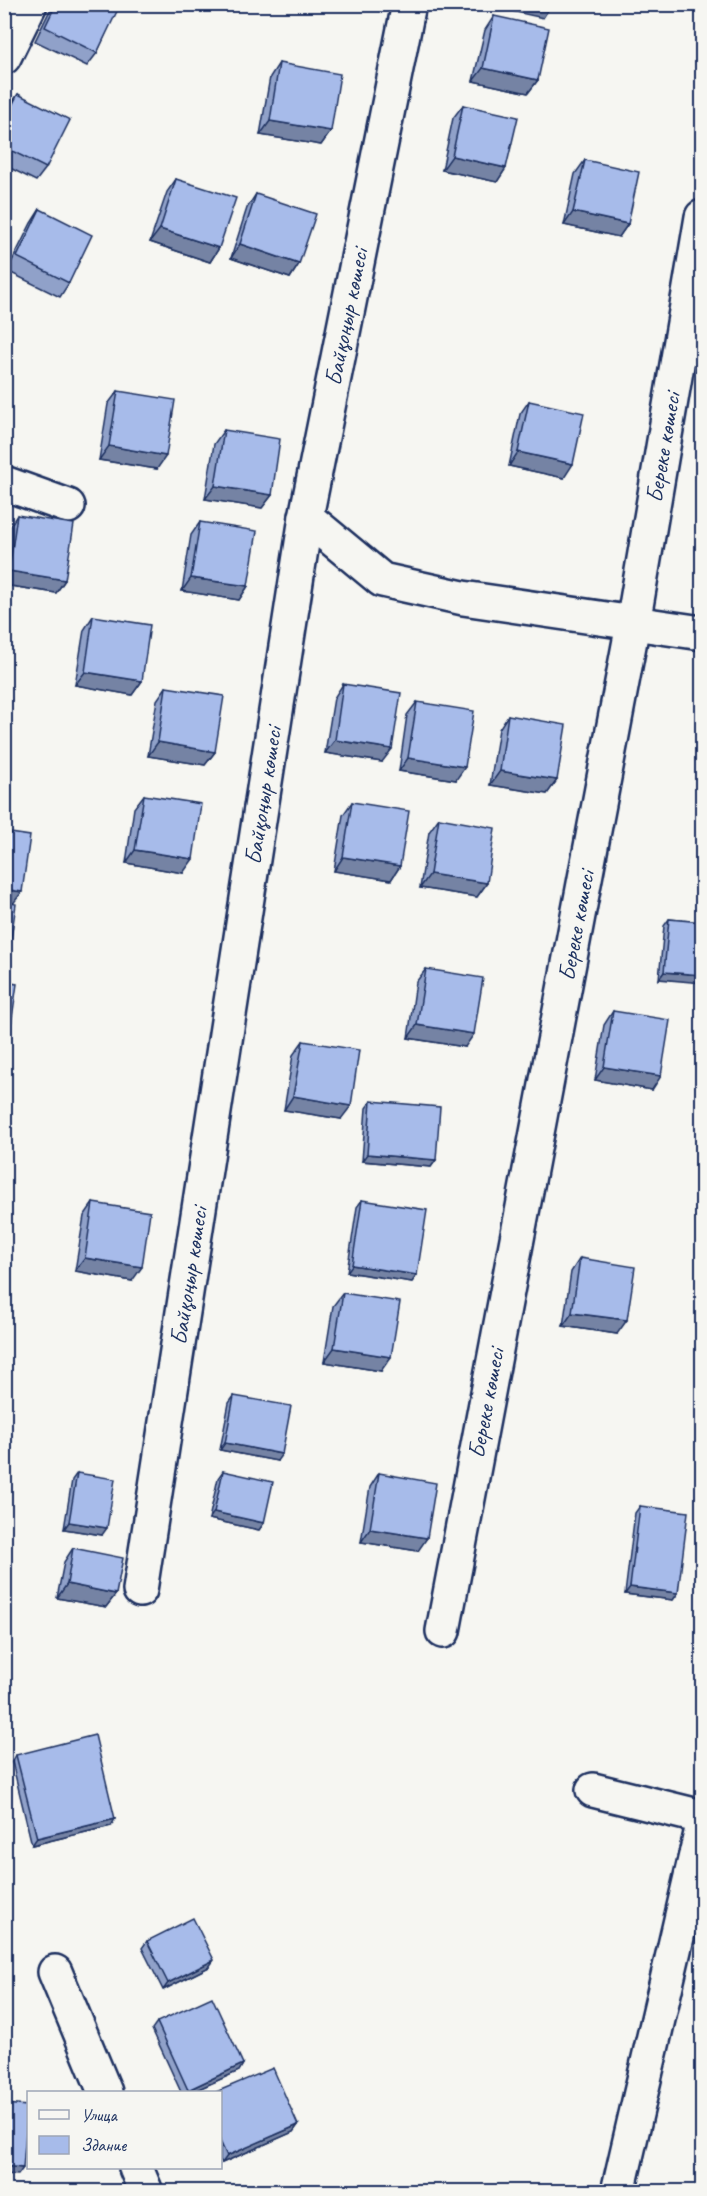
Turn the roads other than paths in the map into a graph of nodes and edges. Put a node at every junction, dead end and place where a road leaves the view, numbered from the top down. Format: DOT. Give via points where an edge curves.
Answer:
graph roads {
  1 [pos="30,4"];
  2 [pos="409,4"];
  3 [pos="4,57"];
  4 [pos="702,217"];
  5 [pos="4,483"];
  6 [pos="68,506"];
  7 [pos="306,517"];
  8 [pos="633,624"];
  9 [pos="702,633"];
  10 [pos="140,1590"];
  11 [pos="443,1631"];
  12 [pos="593,1790"];
  13 [pos="702,1817"];
  14 [pos="702,1829"];
  15 [pos="55,1972"];
  16 [pos="105,2091"];
  17 [pos="136,2169"];
  18 [pos="146,2192"];
  19 [pos="618,2192"];
  1 -- 3 [label="street"];
  2 -- 7 [label="street, Байқоңыр көшесі"];
  4 -- 8 [label="street, Береке көшесі"];
  5 -- 6 [label="street"];
  7 -- 8 [label="street" via="382,579 463,598"];
  7 -- 10 [label="street, Байқоңыр көшесі"];
  8 -- 9 [label="street"];
  8 -- 11 [label="street, Береке көшесі"];
  12 -- 13 [label="street"];
  14 -- 19 [label="street"];
  15 -- 16 [label="street"];
  17 -- 18 [label="street"];
}
